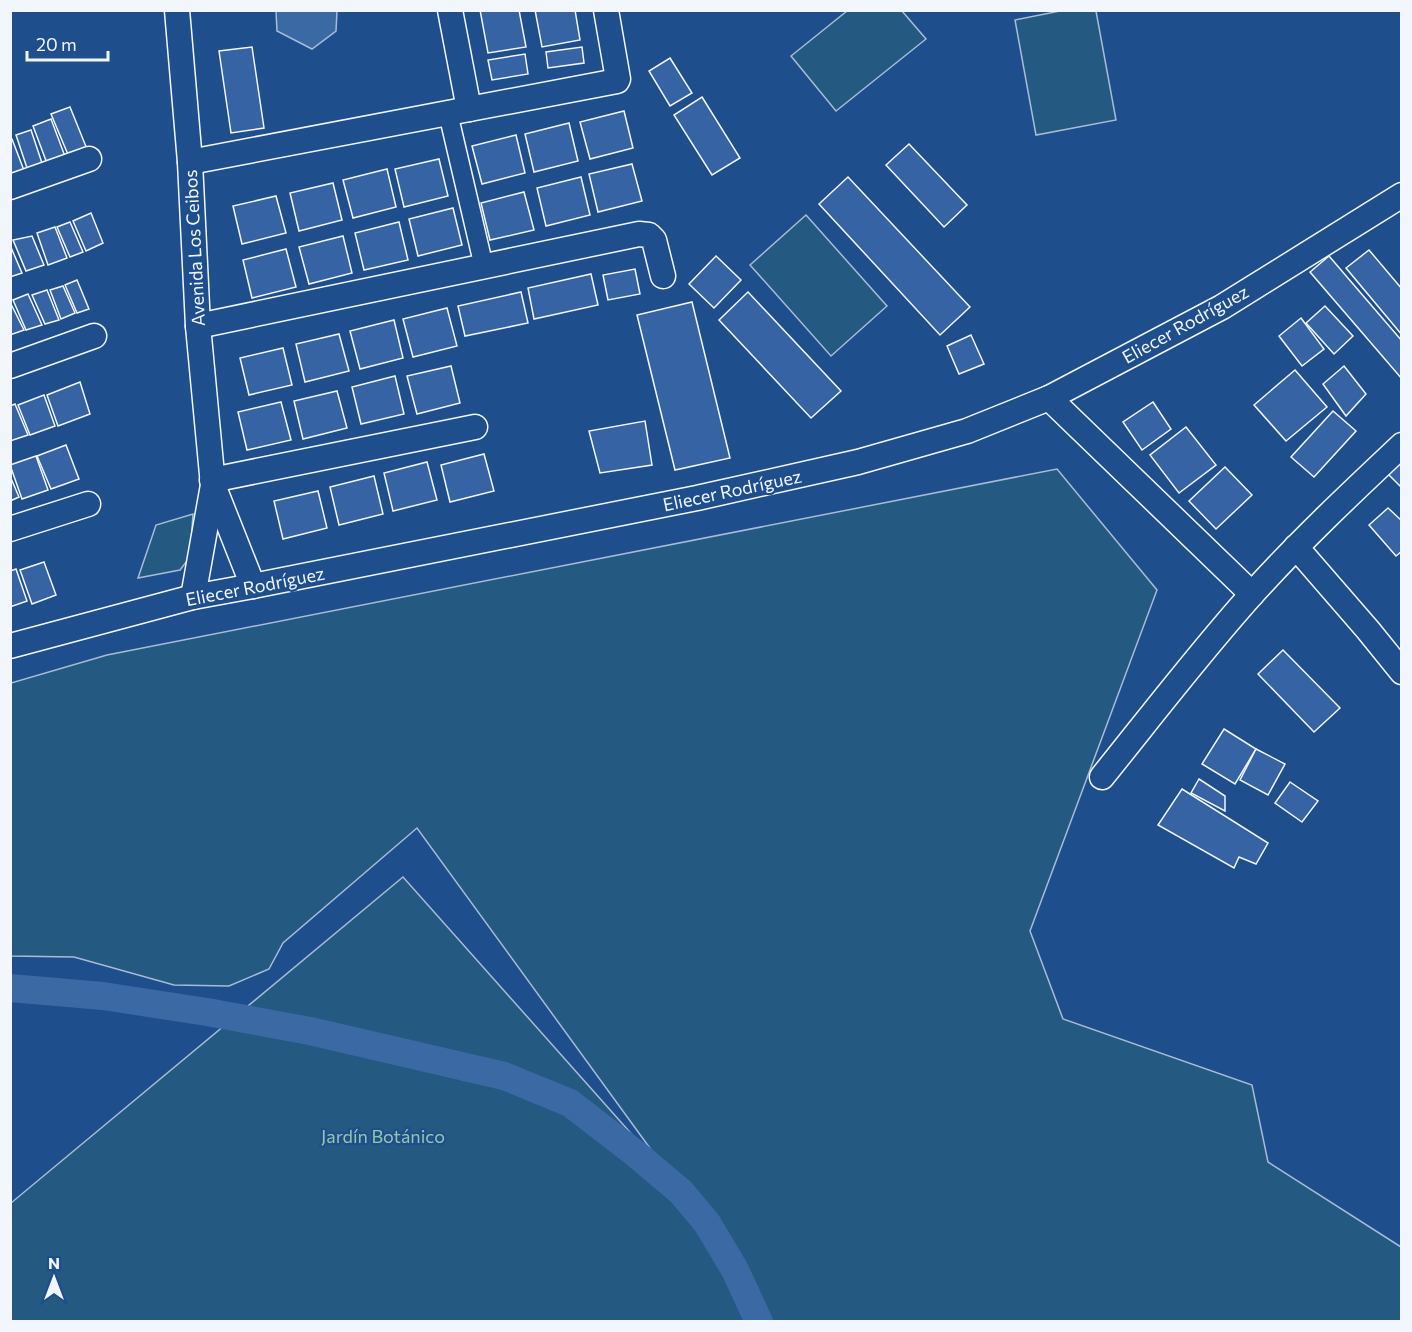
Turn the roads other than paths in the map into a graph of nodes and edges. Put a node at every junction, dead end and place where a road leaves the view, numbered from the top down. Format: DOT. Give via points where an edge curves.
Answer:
graph roads {
  1 [pos="177,10"];
  2 [pos="450,10"];
  3 [pos="606,10"];
  4 [pos="458,111"];
  5 [pos="89,159"];
  6 [pos="190,162"];
  7 [pos="10,187"];
  8 [pos="1401,195"];
  9 [pos="484,267"];
  10 [pos="663,276"];
  11 [pos="198,326"];
  12 [pos="94,336"];
  13 [pos="10,366"];
  14 [pos="1049,398"];
  15 [pos="475,427"];
  16 [pos="1401,445"];
  17 [pos="213,483"];
  18 [pos="88,504"];
  19 [pos="10,529"];
  20 [pos="1296,547"];
  21 [pos="253,586"];
  22 [pos="1252,594"];
  23 [pos="193,597"];
  24 [pos="10,646"];
  25 [pos="1401,672"];
  26 [pos="1102,777"];
  1 -- 6 [label="street, Avenida Los Ceibos"];
  2 -- 4 [label="street"];
  3 -- 4 [label="street" via="617,81"];
  4 -- 6 [label="street"];
  4 -- 9 [label="street"];
  5 -- 7 [label="street"];
  6 -- 11 [label="street, Avenida Los Ceibos"];
  8 -- 14 [label="street, Eliecer Rodríguez" via="1222,307"];
  9 -- 10 [label="street" via="644,234 654,240"];
  9 -- 11 [label="street"];
  11 -- 17 [label="street, Avenida Los Ceibos"];
  12 -- 13 [label="street"];
  14 -- 21 [label="street, Eliecer Rodríguez" via="967,431 858,462 686,501"];
  14 -- 22 [label="street"];
  15 -- 17 [label="street"];
  16 -- 20 [label="street"];
  17 -- 21 [label="street"];
  17 -- 23 [label="street"];
  18 -- 19 [label="street"];
  20 -- 22 [label="street"];
  20 -- 25 [label="street"];
  21 -- 23 [label="street, Eliecer Rodríguez"];
  22 -- 26 [label="street"];
  23 -- 24 [label="street, Eliecer Rodríguez"];
}
